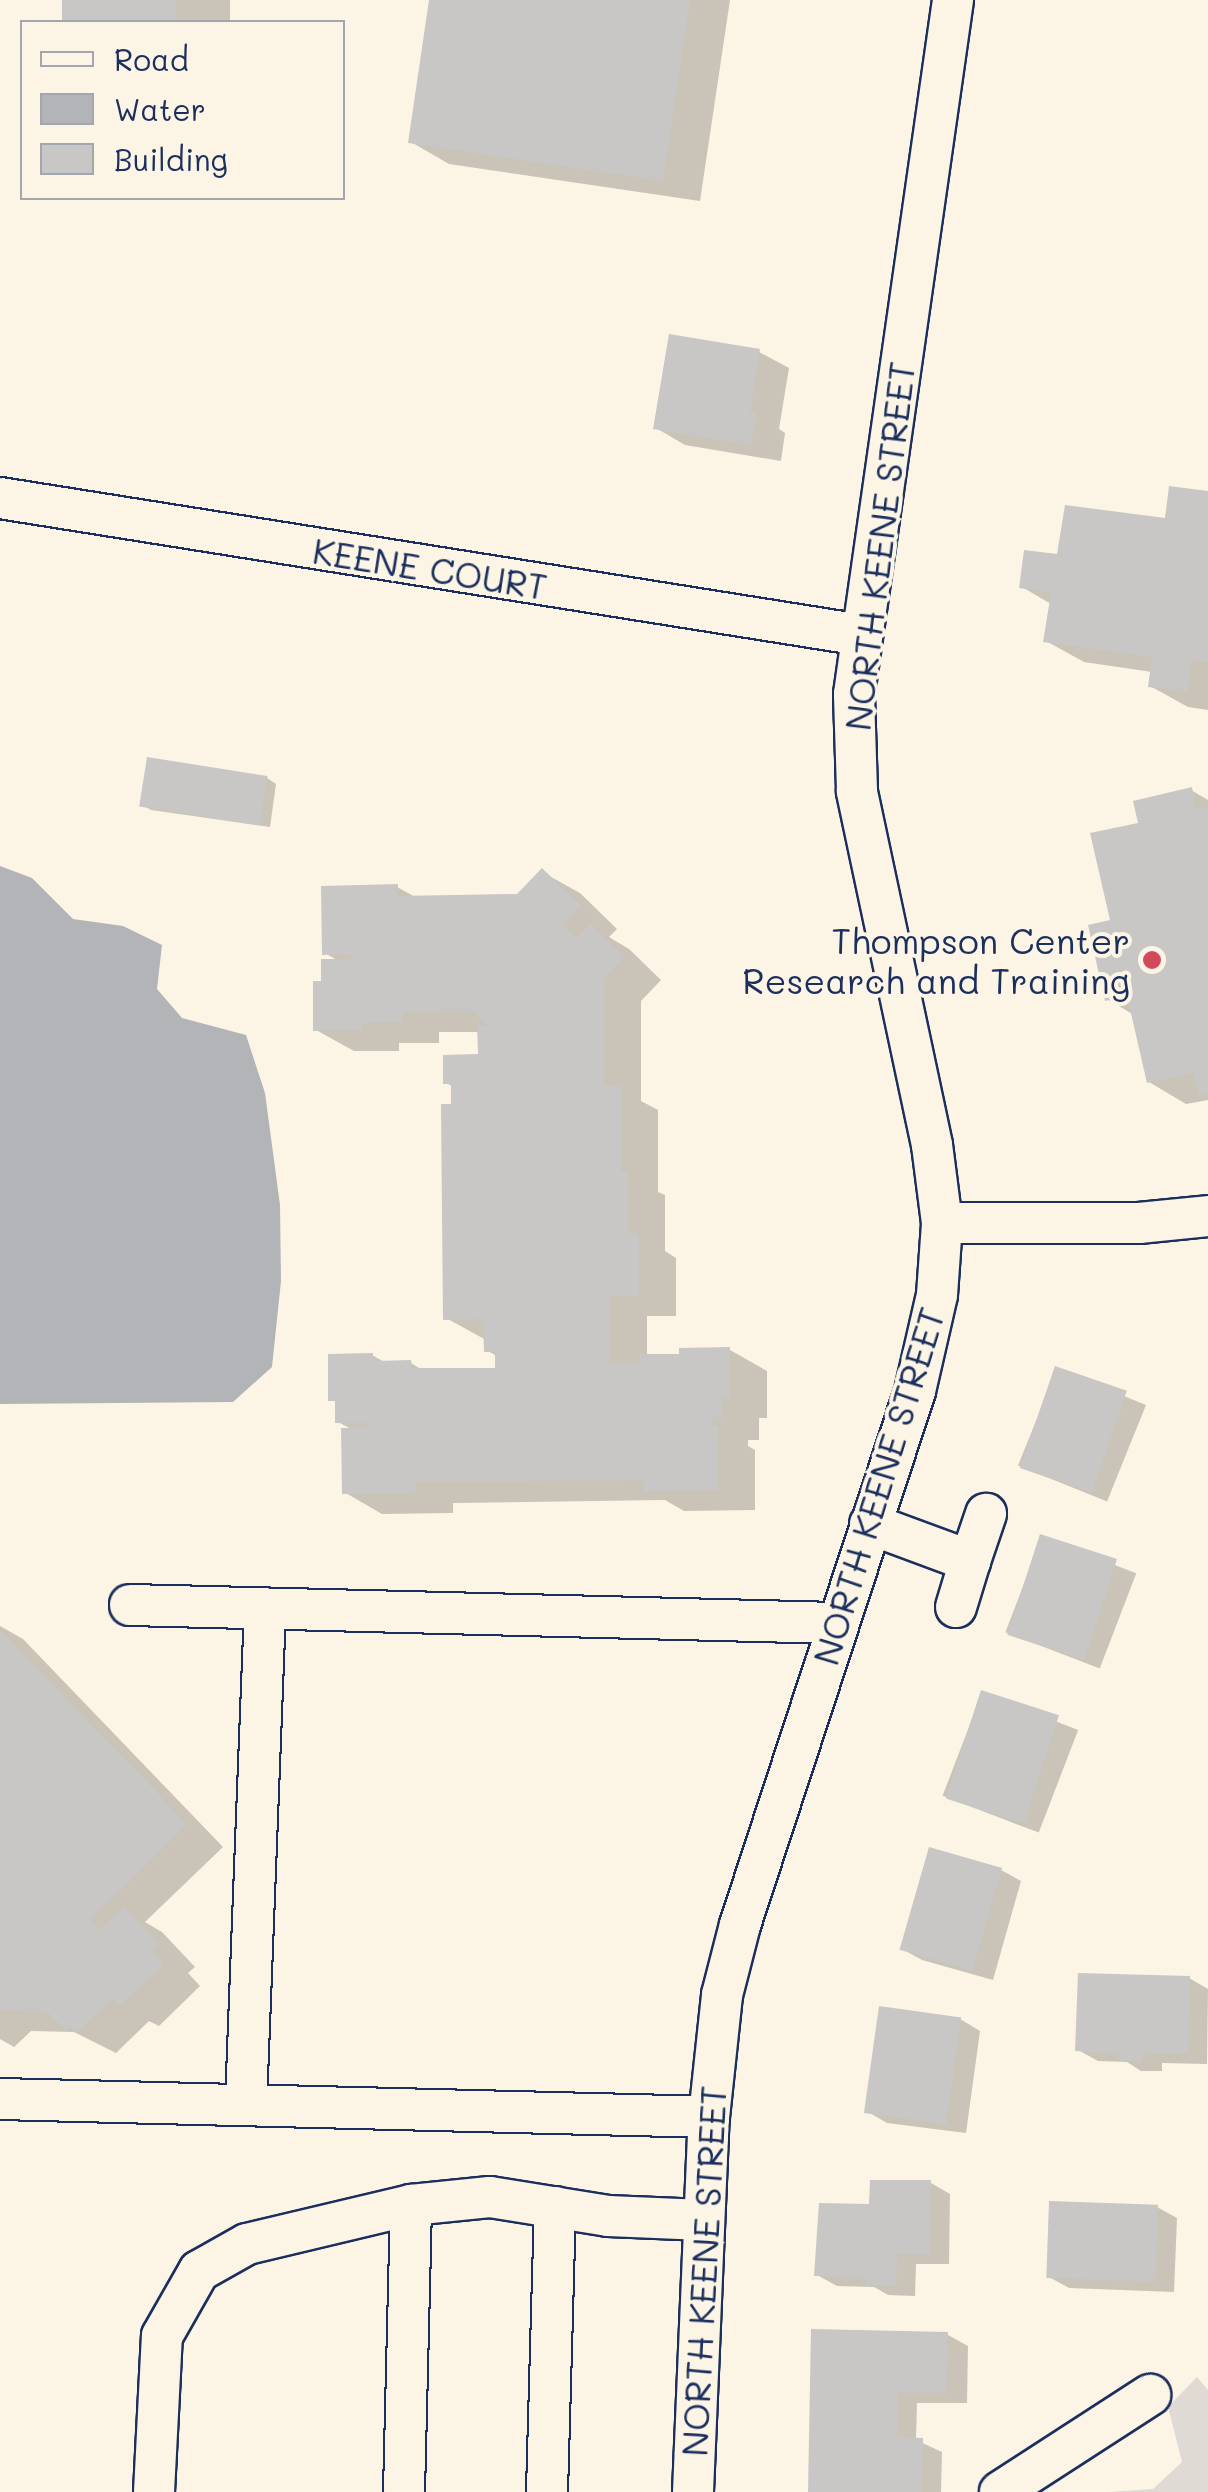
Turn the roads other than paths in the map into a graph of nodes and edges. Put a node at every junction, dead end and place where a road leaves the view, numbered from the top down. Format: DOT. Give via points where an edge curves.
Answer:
graph roads {
  1 [pos="953,0"];
  2 [pos="0,498"];
  3 [pos="862,635"];
  4 [pos="1208,1216"];
  5 [pos="942,1223"];
  6 [pos="986,1514"];
  7 [pos="870,1524"];
  8 [pos="970,1561"];
  9 [pos="130,1604"];
  10 [pos="956,1607"];
  11 [pos="265,1608"];
  12 [pos="837,1622"];
  13 [pos="0,2099"];
  14 [pos="246,2102"];
  15 [pos="709,2117"];
  16 [pos="411,2206"];
  17 [pos="554,2208"];
  18 [pos="704,2220"];
  19 [pos="1150,2395"];
  20 [pos="154,2492"];
  21 [pos="404,2492"];
  22 [pos="546,2492"];
  23 [pos="693,2492"];
  24 [pos="1000,2492"];
  1 -- 3 [label="street, NORTH KEENE STREET"];
  2 -- 3 [label="street, KEENE COURT"];
  3 -- 5 [label="street, NORTH KEENE STREET" via="854,694 857,791 932,1145"];
  4 -- 5 [label="street" via="1139,1223"];
  5 -- 7 [label="street, NORTH KEENE STREET" via="937,1294 915,1392"];
  6 -- 8 [label="street"];
  7 -- 8 [label="street"];
  7 -- 12 [label="street, NORTH KEENE STREET"];
  8 -- 10 [label="street"];
  9 -- 11 [label="street"];
  11 -- 12 [label="street"];
  11 -- 14 [label="street"];
  12 -- 15 [label="street, NORTH KEENE STREET" via="740,1924 722,1995"];
  13 -- 14 [label="street"];
  14 -- 15 [label="street"];
  15 -- 18 [label="street, NORTH KEENE STREET"];
  16 -- 17 [label="street" via="490,2197"];
  16 -- 20 [label="street" via="247,2244 199,2271 162,2336"];
  16 -- 21 [label="street"];
  17 -- 18 [label="street"];
  17 -- 22 [label="street"];
  18 -- 23 [label="street, NORTH KEENE STREET"];
  19 -- 24 [label="street"];
}
